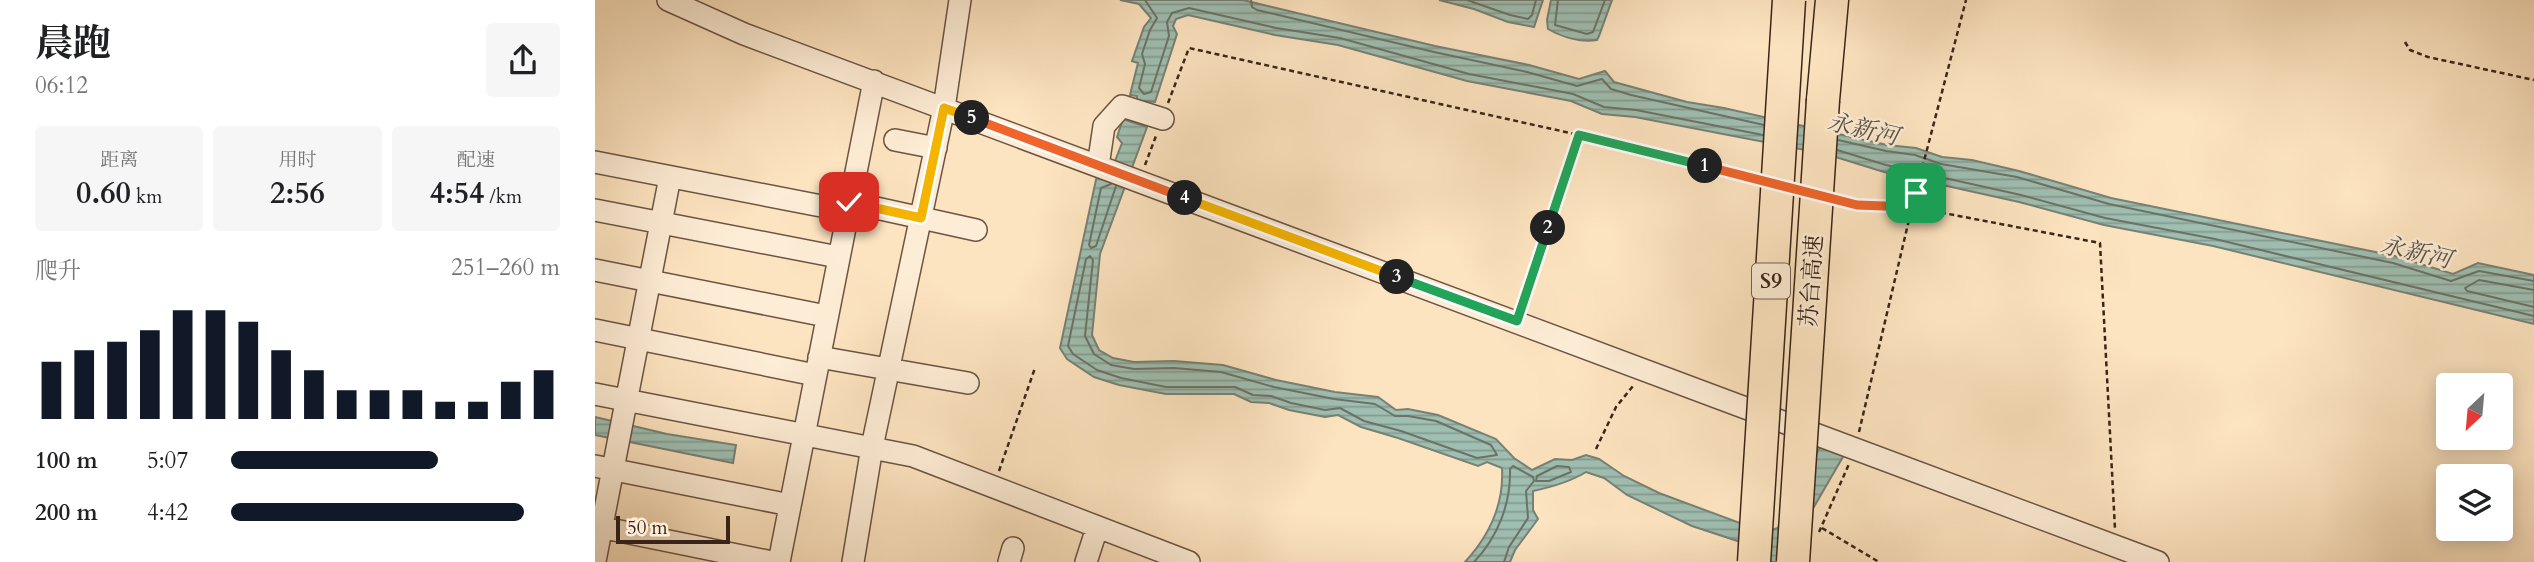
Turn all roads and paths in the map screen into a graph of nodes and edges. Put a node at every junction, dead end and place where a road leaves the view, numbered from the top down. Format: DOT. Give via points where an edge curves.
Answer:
graph roads {
  1 [pos="668,0"];
  2 [pos="1789,0"];
  3 [pos="1832,0"];
  4 [pos="1966,0"];
  5 [pos="960,1"];
  6 [pos="2405,42"];
  7 [pos="2534,80"];
  8 [pos="874,81"];
  9 [pos="944,108"];
  10 [pos="1157,117"];
  11 [pos="1579,135"];
  12 [pos="895,139"];
  13 [pos="936,148"];
  14 [pos="595,162"];
  15 [pos="1098,166"];
  16 [pos="670,177"];
  17 [pos="1136,180"];
  18 [pos="1764,181"];
  19 [pos="1831,198"];
  20 [pos="848,206"];
  21 [pos="1912,207"];
  22 [pos="595,210"];
  23 [pos="921,218"];
  24 [pos="661,223"];
  25 [pos="976,230"];
  26 [pos="838,257"];
  27 [pos="595,270"];
  28 [pos="650,281"];
  29 [pos="827,316"];
  30 [pos="1517,321"];
  31 [pos="595,330"];
  32 [pos="638,339"];
  33 [pos="817,366"];
  34 [pos="1035,368"];
  35 [pos="1641,368"];
  36 [pos="888,369"];
  37 [pos="968,383"];
  38 [pos="595,394"];
  39 [pos="625,408"];
  40 [pos="803,434"];
  41 [pos="872,447"];
  42 [pos="1855,448"];
  43 [pos="1596,449"];
  44 [pos="604,468"];
  45 [pos="993,488"];
  46 [pos="790,505"];
  47 [pos="598,526"];
  48 [pos="1097,528"];
  49 [pos="1822,528"];
  50 [pos="1815,538"];
  51 [pos="2116,546"];
  52 [pos="595,561"];
  53 [pos="772,562"];
  54 [pos="779,562"];
  55 [pos="853,562"];
  56 [pos="1086,562"];
  57 [pos="1189,562"];
  58 [pos="1754,562"];
  59 [pos="1793,562"];
  60 [pos="1879,562"];
  61 [pos="2158,562"];
  1 -- 8 [label="street" via="744,34"];
  2 -- 58 [label="highway, 苏台高速 / S9, bridge"];
  3 -- 59 [label="highway, 苏台高速 / S9, bridge"];
  4 -- 21 [label="path"];
  5 -- 9 [label="street"];
  6 -- 7 [label="path" via="2410,50 2428,57"];
  8 -- 9 [label="street"];
  8 -- 20 [label="street"];
  9 -- 13 [label="street"];
  9 -- 15 [label="street"];
  10 -- 11 [label="path" via="1189,48"];
  10 -- 15 [label="street" via="1122,106 1104,126"];
  10 -- 17 [label="path"];
  11 -- 18 [label="path"];
  11 -- 30 [label="path"];
  12 -- 13 [label="street"];
  13 -- 23 [label="street"];
  14 -- 16 [label="street"];
  15 -- 17 [label="street"];
  16 -- 20 [label="street"];
  16 -- 24 [label="street"];
  17 -- 30 [label="street"];
  19 -- 21 [label="path" via="1857,205"];
  20 -- 23 [label="street"];
  20 -- 26 [label="street"];
  21 -- 42 [label="path"];
  21 -- 51 [label="path" via="2100,243"];
  22 -- 24 [label="street"];
  23 -- 25 [label="street"];
  23 -- 36 [label="street"];
  24 -- 26 [label="street"];
  24 -- 28 [label="street"];
  26 -- 29 [label="street"];
  27 -- 28 [label="street"];
  28 -- 29 [label="street"];
  28 -- 32 [label="street"];
  29 -- 33 [label="street"];
  30 -- 35 [label="street"];
  31 -- 32 [label="street"];
  32 -- 33 [label="street"];
  32 -- 39 [label="street"];
  33 -- 36 [label="street"];
  33 -- 40 [label="street"];
  34 -- 45 [label="path"];
  35 -- 42 [label="street"];
  35 -- 43 [label="path"];
  36 -- 37 [label="street"];
  36 -- 41 [label="street"];
  38 -- 39 [label="street"];
  39 -- 40 [label="street"];
  39 -- 44 [label="street" via="618,446"];
  40 -- 41 [label="street"];
  40 -- 46 [label="street"];
  41 -- 45 [label="street" via="913,456"];
  41 -- 55 [label="street"];
  42 -- 49 [label="path"];
  42 -- 51 [label="street"];
  44 -- 46 [label="street"];
  44 -- 47 [label="street"];
  45 -- 48 [label="street"];
  46 -- 54 [label="street"];
  47 -- 52 [label="street"];
  47 -- 53 [label="street"];
  48 -- 56 [label="street"];
  48 -- 57 [label="street"];
  49 -- 50 [label="path"];
  49 -- 60 [label="path"];
  51 -- 61 [label="street"];
}
